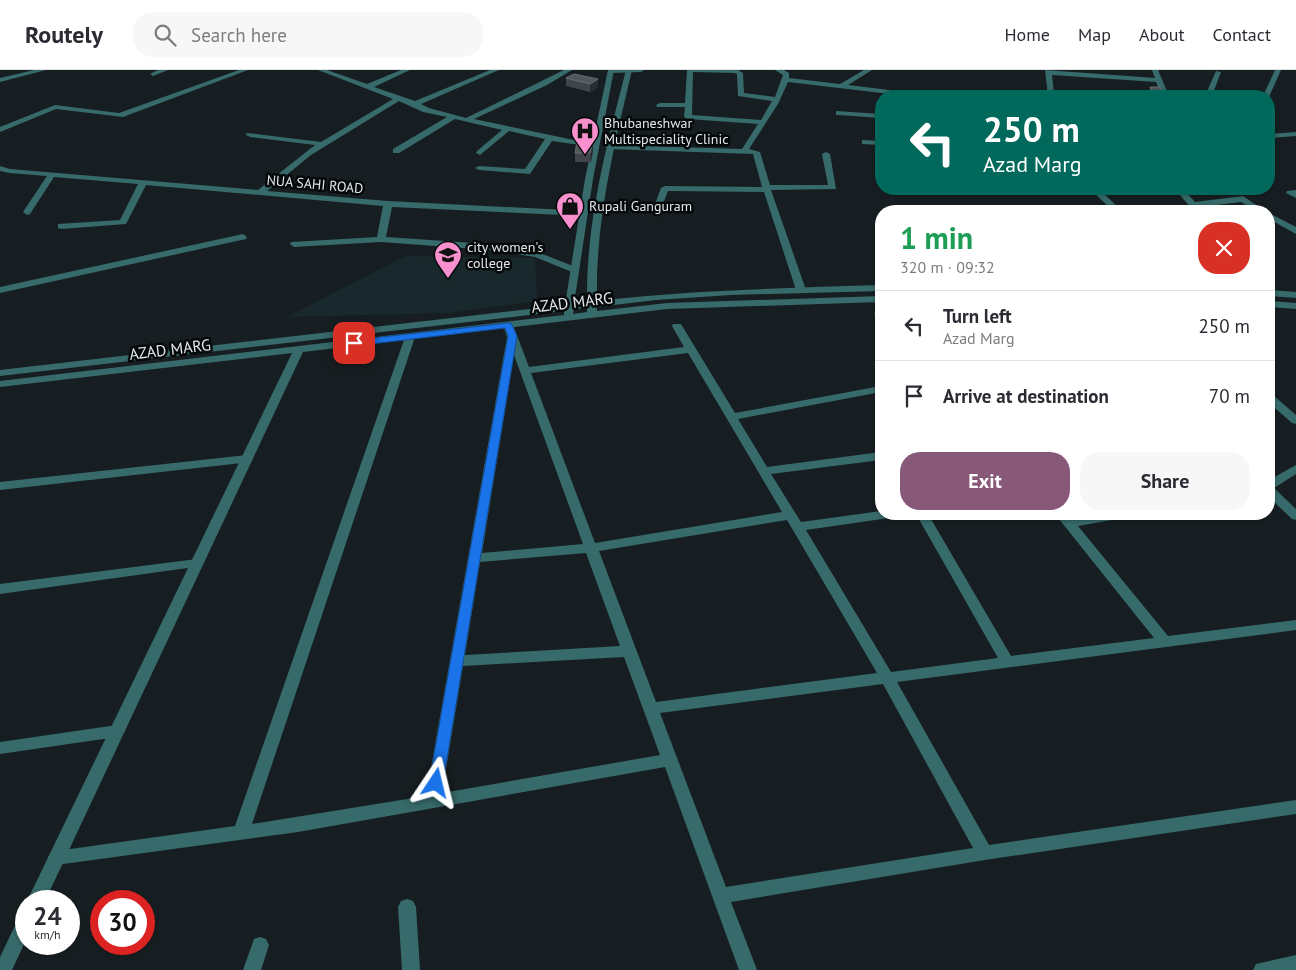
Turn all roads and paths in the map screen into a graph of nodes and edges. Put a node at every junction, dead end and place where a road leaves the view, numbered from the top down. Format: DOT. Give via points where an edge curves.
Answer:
graph roads {
  1 [pos="42,70"];
  2 [pos="165,70"];
  3 [pos="246,70"];
  4 [pos="407,70"];
  5 [pos="496,70"];
  6 [pos="569,70"];
  7 [pos="641,70"];
  8 [pos="690,70"];
  9 [pos="733,70"];
  10 [pos="778,70"];
  11 [pos="869,70"];
  12 [pos="1155,70"];
  13 [pos="1278,70"];
  14 [pos="327,71"];
  15 [pos="611,71"];
  16 [pos="629,71"];
  17 [pos="1049,72"];
  18 [pos="1218,72"];
  19 [pos="152,74"];
  20 [pos="0,80"];
  21 [pos="785,80"];
  22 [pos="1159,80"];
  23 [pos="842,86"];
  24 [pos="367,87"];
  25 [pos="875,90"];
  26 [pos="1051,90"];
  27 [pos="1162,90"];
  28 [pos="1210,90"];
  29 [pos="1269,90"];
  30 [pos="399,98"];
  31 [pos="776,99"];
  32 [pos="415,104"];
  33 [pos="660,105"];
  34 [pos="688,105"];
  35 [pos="839,113"];
  36 [pos="875,116"];
  37 [pos="453,117"];
  38 [pos="467,120"];
  39 [pos="762,122"];
  40 [pos="507,129"];
  41 [pos="0,130"];
  42 [pos="1296,134"];
  43 [pos="250,135"];
  44 [pos="1275,136"];
  45 [pos="550,138"];
  46 [pos="866,142"];
  47 [pos="875,143"];
  48 [pos="322,144"];
  49 [pos="596,145"];
  50 [pos="609,147"];
  51 [pos="396,151"];
  52 [pos="744,152"];
  53 [pos="480,153"];
  54 [pos="826,154"];
  55 [pos="0,168"];
  56 [pos="479,168"];
  57 [pos="52,174"];
  58 [pos="143,182"];
  59 [pos="767,189"];
  60 [pos="1296,192"];
  61 [pos="259,193"];
  62 [pos="1101,195"];
  63 [pos="1185,195"];
  64 [pos="1296,196"];
  65 [pos="388,204"];
  66 [pos="1111,205"];
  67 [pos="1252,205"];
  68 [pos="658,207"];
  69 [pos="27,212"];
  70 [pos="584,213"];
  71 [pos="1275,219"];
  72 [pos="61,226"];
  73 [pos="1296,231"];
  74 [pos="243,236"];
  75 [pos="381,239"];
  76 [pos="294,244"];
  77 [pos="575,270"];
  78 [pos="875,288"];
  79 [pos="0,290"];
  80 [pos="801,290"];
  81 [pos="1275,293"];
  82 [pos="1296,295"];
  83 [pos="875,299"];
  84 [pos="1275,304"];
  85 [pos="1296,306"];
  86 [pos="592,309"];
  87 [pos="568,312"];
  88 [pos="677,326"];
  89 [pos="510,330"];
  90 [pos="410,337"];
  91 [pos="299,349"];
  92 [pos="691,349"];
  93 [pos="526,372"];
  94 [pos="0,373"];
  95 [pos="0,384"];
  96 [pos="875,390"];
  97 [pos="1275,402"];
  98 [pos="732,417"];
  99 [pos="1296,421"];
  100 [pos="875,457"];
  101 [pos="246,459"];
  102 [pos="1296,469"];
  103 [pos="764,471"];
  104 [pos="1275,481"];
  105 [pos="0,486"];
  106 [pos="1275,496"];
  107 [pos="790,515"];
  108 [pos="875,516"];
  109 [pos="1296,516"];
  110 [pos="925,520"];
  111 [pos="1066,520"];
  112 [pos="798,527"];
  113 [pos="592,548"];
  114 [pos="475,558"];
  115 [pos="197,563"];
  116 [pos="0,589"];
  117 [pos="1296,625"];
  118 [pos="1165,642"];
  119 [pos="630,652"];
  120 [pos="457,661"];
  121 [pos="1007,662"];
  122 [pos="887,677"];
  123 [pos="651,708"];
  124 [pos="117,731"];
  125 [pos="0,748"];
  126 [pos="670,760"];
  127 [pos="433,800"];
  128 [pos="1296,807"];
  129 [pos="241,833"];
  130 [pos="985,853"];
  131 [pos="56,858"];
  132 [pos="41,890"];
  133 [pos="720,896"];
  134 [pos="407,907"];
  135 [pos="15,944"];
  136 [pos="260,944"];
  137 [pos="1296,964"];
  138 [pos="3,970"];
  139 [pos="252,970"];
  140 [pos="411,970"];
  141 [pos="748,970"];
  142 [pos="1262,970"];
  1 -- 20 [label="street"];
  2 -- 19 [label="street"];
  3 -- 41 [label="street" via="120,116 55,107"];
  4 -- 24 [label="street"];
  5 -- 32 [label="street"];
  6 -- 38 [label="street" via="547,84"];
  7 -- 16 [label="street"];
  8 -- 9 [label="street"];
  8 -- 34 [label="street"];
  9 -- 31 [label="street" via="740,73 740,95"];
  10 -- 21 [label="street" via="787,74"];
  11 -- 23 [label="street"];
  12 -- 22 [label="street"];
  13 -- 29 [label="street"];
  14 -- 24 [label="street"];
  15 -- 16 [label="street"];
  15 -- 49 [label="street"];
  16 -- 50 [label="street"];
  17 -- 22 [label="street"];
  17 -- 26 [label="street"];
  18 -- 28 [label="street"];
  21 -- 23 [label="street"];
  21 -- 31 [label="street"];
  22 -- 27 [label="street"];
  23 -- 25 [label="street"];
  24 -- 30 [label="street"];
  30 -- 32 [label="street"];
  30 -- 48 [label="street"];
  31 -- 39 [label="street"];
  32 -- 37 [label="street"];
  33 -- 34 [label="street"];
  34 -- 39 [label="street" via="688,117"];
  35 -- 36 [label="street"];
  37 -- 38 [label="street"];
  37 -- 51 [label="street"];
  38 -- 40 [label="street"];
  39 -- 52 [label="street"];
  40 -- 45 [label="street"];
  40 -- 53 [label="street"];
  42 -- 44 [label="street"];
  43 -- 48 [label="street"];
  45 -- 49 [label="street"];
  45 -- 56 [label="street" via="526,172"];
  46 -- 47 [label="street"];
  48 -- 61 [label="street"];
  49 -- 70 [label="street"];
  50 -- 52 [label="street"];
  50 -- 86 [label="street" via="592,275"];
  52 -- 59 [label="street" via="756,152"];
  54 -- 59 [label="street" via="834,187"];
  55 -- 57 [label="street, NUA SAHI ROAD"];
  57 -- 58 [label="street, NUA SAHI ROAD"];
  57 -- 69 [label="street"];
  58 -- 61 [label="street, NUA SAHI ROAD"];
  58 -- 72 [label="street" via="123,222"];
  59 -- 68 [label="street" via="665,188"];
  59 -- 80 [label="street"];
  60 -- 64 [label="lane" via="1290,193"];
  61 -- 65 [label="street, NUA SAHI ROAD"];
  62 -- 66 [label="street"];
  63 -- 67 [label="street" via="1193,204 1243,200"];
  65 -- 70 [label="street, NUA SAHI ROAD"];
  65 -- 75 [label="street"];
  70 -- 77 [label="street"];
  71 -- 73 [label="street"];
  74 -- 79 [label="street"];
  75 -- 76 [label="street"];
  75 -- 77 [label="street" via="489,247 537,255"];
  77 -- 87 [label="street"];
  78 -- 80 [label="street, AZAD MARG"];
  80 -- 86 [label="street, AZAD MARG" via="712,293"];
  81 -- 82 [label="street"];
  83 -- 86 [label="street, AZAD MARG"];
  84 -- 85 [label="street"];
  86 -- 87 [label="street, AZAD MARG"];
  87 -- 89 [label="street, AZAD MARG"];
  87 -- 94 [label="street, AZAD MARG"];
  88 -- 92 [label="street"];
  89 -- 90 [label="street, AZAD MARG"];
  89 -- 93 [label="street"];
  89 -- 114 [label="street"];
  90 -- 91 [label="street, AZAD MARG"];
  90 -- 129 [label="street"];
  91 -- 95 [label="street, AZAD MARG"];
  91 -- 101 [label="street"];
  92 -- 93 [label="street"];
  92 -- 98 [label="street"];
  93 -- 113 [label="street"];
  96 -- 98 [label="street"];
  97 -- 99 [label="street"];
  98 -- 103 [label="street"];
  100 -- 103 [label="street"];
  101 -- 105 [label="street"];
  101 -- 115 [label="street"];
  102 -- 104 [label="street"];
  103 -- 107 [label="street"];
  106 -- 109 [label="street"];
  107 -- 112 [label="street"];
  107 -- 113 [label="street"];
  108 -- 112 [label="street"];
  110 -- 121 [label="street"];
  111 -- 118 [label="street"];
  112 -- 122 [label="street"];
  113 -- 114 [label="street"];
  113 -- 119 [label="street"];
  114 -- 120 [label="street"];
  115 -- 116 [label="street"];
  115 -- 124 [label="street"];
  117 -- 118 [label="street"];
  118 -- 121 [label="street"];
  119 -- 120 [label="street"];
  119 -- 123 [label="street"];
  120 -- 127 [label="street"];
  121 -- 122 [label="street"];
  122 -- 123 [label="street"];
  122 -- 130 [label="street"];
  123 -- 126 [label="street"];
  124 -- 125 [label="street"];
  124 -- 131 [label="street"];
  126 -- 127 [label="street"];
  126 -- 133 [label="street"];
  127 -- 129 [label="street"];
  128 -- 130 [label="street"];
  129 -- 131 [label="street"];
  130 -- 133 [label="street"];
  131 -- 132 [label="street"];
  133 -- 141 [label="street"];
  134 -- 140 [label="street"];
  135 -- 138 [label="street"];
  136 -- 139 [label="street"];
  137 -- 142 [label="street"];
}
